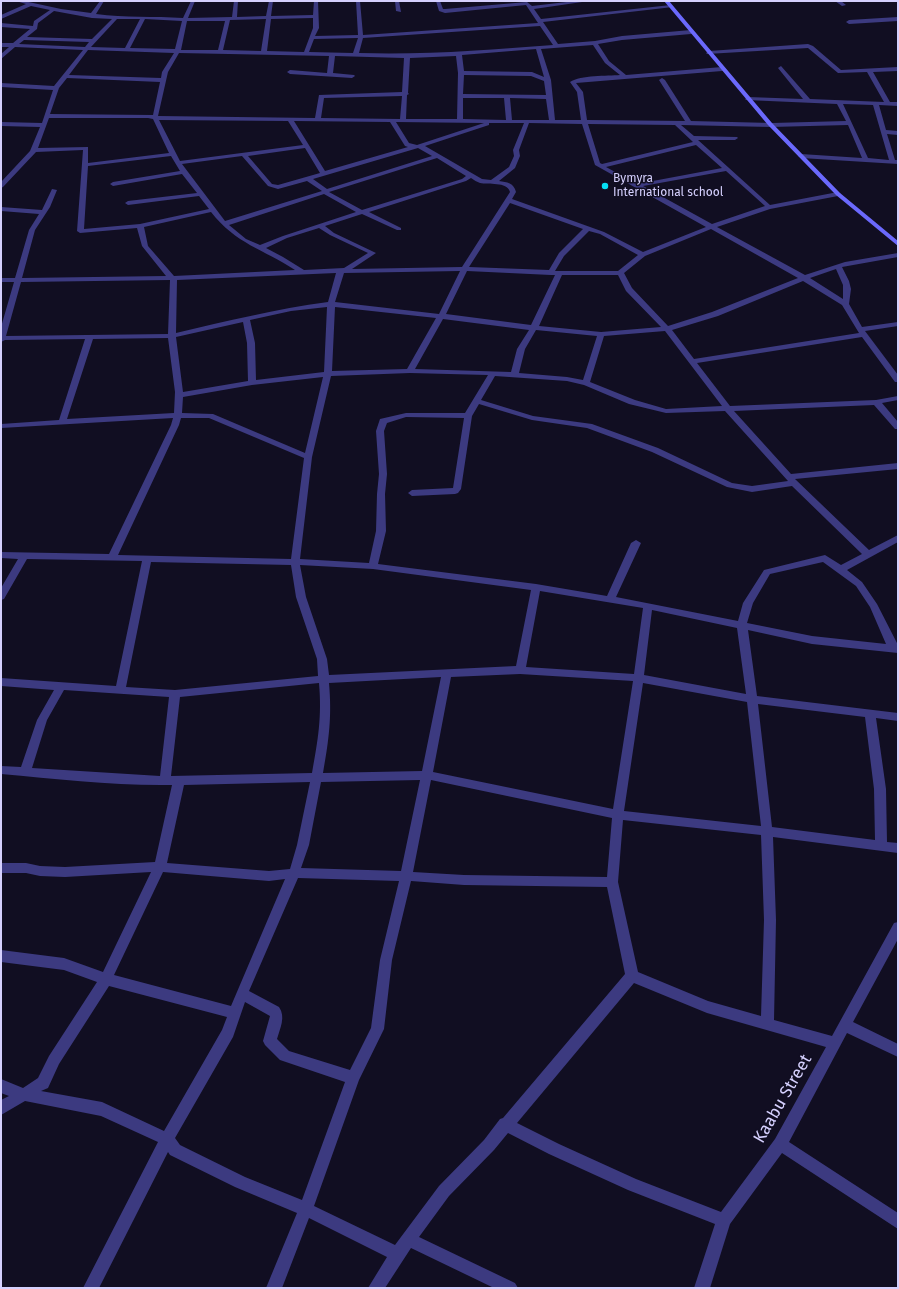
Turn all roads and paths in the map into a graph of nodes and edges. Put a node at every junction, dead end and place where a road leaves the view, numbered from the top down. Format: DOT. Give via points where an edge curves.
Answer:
graph roads {
  1 [pos="18,1"];
  2 [pos="102,1"];
  3 [pos="193,1"];
  4 [pos="236,1"];
  5 [pos="270,1"];
  6 [pos="316,1"];
  7 [pos="358,1"];
  8 [pos="397,1"];
  9 [pos="438,1"];
  10 [pos="485,1"];
  11 [pos="587,1"];
  12 [pos="666,1"];
  13 [pos="837,1"];
  14 [pos="30,4"];
  15 [pos="528,4"];
  16 [pos="844,5"];
  17 [pos="671,6"];
  18 [pos="489,7"];
  19 [pos="54,9"];
  20 [pos="399,11"];
  21 [pos="92,16"];
  22 [pos="315,16"];
  23 [pos="1,17"];
  24 [pos="116,18"];
  25 [pos="143,18"];
  26 [pos="234,18"];
  27 [pos="269,18"];
  28 [pos="185,19"];
  29 [pos="228,19"];
  30 [pos="898,19"];
  31 [pos="849,22"];
  32 [pos="540,23"];
  33 [pos="1,25"];
  34 [pos="35,28"];
  35 [pos="691,32"];
  36 [pos="360,37"];
  37 [pos="22,38"];
  38 [pos="312,38"];
  39 [pos="93,41"];
  40 [pos="594,43"];
  41 [pos="1,44"];
  42 [pos="14,45"];
  43 [pos="557,46"];
  44 [pos="538,47"];
  45 [pos="86,48"];
  46 [pos="127,50"];
  47 [pos="178,50"];
  48 [pos="220,52"];
  49 [pos="264,52"];
  50 [pos="709,53"];
  51 [pos="306,54"];
  52 [pos="459,54"];
  53 [pos="332,55"];
  54 [pos="355,56"];
  55 [pos="407,56"];
  56 [pos="1,57"];
  57 [pos="722,68"];
  58 [pos="781,68"];
  59 [pos="898,69"];
  60 [pos="869,70"];
  61 [pos="290,72"];
  62 [pos="461,73"];
  63 [pos="330,74"];
  64 [pos="623,75"];
  65 [pos="65,76"];
  66 [pos="352,76"];
  67 [pos="163,80"];
  68 [pos="548,80"];
  69 [pos="662,80"];
  70 [pos="1,85"];
  71 [pos="56,88"];
  72 [pos="406,94"];
  73 [pos="461,96"];
  74 [pos="507,96"];
  75 [pos="550,97"];
  76 [pos="748,98"];
  77 [pos="808,101"];
  78 [pos="839,102"];
  79 [pos="875,103"];
  80 [pos="888,103"];
  81 [pos="898,104"];
  82 [pos="47,116"];
  83 [pos="155,118"];
  84 [pos="290,119"];
  85 [pos="318,119"];
  86 [pos="392,120"];
  87 [pos="403,120"];
  88 [pos="460,121"];
  89 [pos="495,122"];
  90 [pos="509,122"];
  91 [pos="527,122"];
  92 [pos="552,122"];
  93 [pos="584,122"];
  94 [pos="850,123"];
  95 [pos="1,124"];
  96 [pos="677,124"];
  97 [pos="690,124"];
  98 [pos="44,125"];
  99 [pos="770,125"];
  100 [pos="885,132"];
  101 [pos="898,133"];
  102 [pos="691,138"];
  103 [pos="735,138"];
  104 [pos="697,143"];
  105 [pos="306,146"];
  106 [pos="417,146"];
  107 [pos="33,150"];
  108 [pos="172,154"];
  109 [pos="244,155"];
  110 [pos="437,156"];
  111 [pos="801,156"];
  112 [pos="866,160"];
  113 [pos="895,162"];
  114 [pos="179,163"];
  115 [pos="84,165"];
  116 [pos="601,166"];
  117 [pos="726,169"];
  118 [pos="184,172"];
  119 [pos="323,173"];
  120 [pos="470,176"];
  121 [pos="309,179"];
  122 [pos="492,183"];
  123 [pos="113,184"];
  124 [pos="1,186"];
  125 [pos="635,186"];
  126 [pos="54,190"];
  127 [pos="326,190"];
  128 [pos="201,194"];
  129 [pos="838,194"];
  130 [pos="508,200"];
  131 [pos="128,203"];
  132 [pos="769,207"];
  133 [pos="1,209"];
  134 [pos="212,210"];
  135 [pos="44,212"];
  136 [pos="360,212"];
  137 [pos="224,224"];
  138 [pos="140,226"];
  139 [pos="320,226"];
  140 [pos="711,227"];
  141 [pos="588,228"];
  142 [pos="399,229"];
  143 [pos="898,244"];
  144 [pos="260,248"];
  145 [pos="643,255"];
  146 [pos="898,255"];
  147 [pos="838,266"];
  148 [pos="341,270"];
  149 [pos="464,270"];
  150 [pos="302,272"];
  151 [pos="551,273"];
  152 [pos="559,273"];
  153 [pos="620,273"];
  154 [pos="171,278"];
  155 [pos="804,278"];
  156 [pos="18,279"];
  157 [pos="1,280"];
  158 [pos="331,304"];
  159 [pos="845,304"];
  160 [pos="441,316"];
  161 [pos="246,318"];
  162 [pos="898,324"];
  163 [pos="534,328"];
  164 [pos="667,329"];
  165 [pos="862,332"];
  166 [pos="602,334"];
  167 [pos="172,336"];
  168 [pos="90,337"];
  169 [pos="1,339"];
  170 [pos="692,362"];
  171 [pos="410,371"];
  172 [pos="493,373"];
  173 [pos="328,374"];
  174 [pos="514,375"];
  175 [pos="898,380"];
  176 [pos="252,383"];
  177 [pos="586,383"];
  178 [pos="179,395"];
  179 [pos="898,398"];
  180 [pos="476,401"];
  181 [pos="876,402"];
  182 [pos="728,408"];
  183 [pos="178,415"];
  184 [pos="468,416"];
  185 [pos="62,423"];
  186 [pos="1,426"];
  187 [pos="898,427"];
  188 [pos="308,457"];
  189 [pos="898,466"];
  190 [pos="792,480"];
  191 [pos="412,493"];
  192 [pos="898,538"];
  193 [pos="636,543"];
  194 [pos="868,554"];
  195 [pos="1,555"];
  196 [pos="24,556"];
  197 [pos="112,558"];
  198 [pos="147,558"];
  199 [pos="295,562"];
  200 [pos="373,566"];
  201 [pos="841,569"];
  202 [pos="536,587"];
  203 [pos="1,597"];
  204 [pos="610,600"];
  205 [pos="648,606"];
  206 [pos="742,625"];
  207 [pos="896,648"];
  208 [pos="520,670"];
  209 [pos="447,673"];
  210 [pos="639,678"];
  211 [pos="324,679"];
  212 [pos="1,682"];
  213 [pos="61,687"];
  214 [pos="120,691"];
  215 [pos="175,694"];
  216 [pos="752,699"];
  217 [pos="870,713"];
  218 [pos="898,717"];
  219 [pos="1,770"];
  220 [pos="25,773"];
  221 [pos="427,776"];
  222 [pos="316,777"];
  223 [pos="165,780"];
  224 [pos="179,780"];
  225 [pos="618,815"];
  226 [pos="767,831"];
  227 [pos="881,846"];
  228 [pos="898,848"];
  229 [pos="160,867"];
  230 [pos="1,868"];
  231 [pos="294,873"];
  232 [pos="406,877"];
  233 [pos="612,882"];
  234 [pos="898,927"];
  235 [pos="1,956"];
  236 [pos="632,976"];
  237 [pos="106,979"];
  238 [pos="242,993"];
  239 [pos="236,1013"];
  240 [pos="767,1024"];
  241 [pos="845,1025"];
  242 [pos="835,1043"];
  243 [pos="898,1051"];
  244 [pos="353,1078"];
  245 [pos="1,1086"];
  246 [pos="25,1094"];
  247 [pos="1,1108"];
  248 [pos="505,1124"];
  249 [pos="167,1140"];
  250 [pos="780,1144"];
  251 [pos="306,1209"];
  252 [pos="724,1220"];
  253 [pos="898,1222"];
  254 [pos="408,1239"];
  255 [pos="397,1254"];
  256 [pos="91,1288"];
  257 [pos="274,1288"];
  258 [pos="376,1288"];
  259 [pos="510,1288"];
  260 [pos="702,1288"];
  1 -- 14 [label="street"];
  2 -- 21 [label="street"];
  3 -- 28 [label="street"];
  4 -- 26 [label="street"];
  5 -- 27 [label="street"];
  6 -- 22 [label="street"];
  7 -- 36 [label="street"];
  8 -- 20 [label="street"];
  9 -- 18 [label="street" via="441,10 445,11"];
  10 -- 18 [label="street"];
  11 -- 15 [label="street"];
  12 -- 17 [label="street"];
  13 -- 16 [label="street"];
  14 -- 19 [label="street"];
  14 -- 23 [label="street"];
  15 -- 18 [label="street"];
  15 -- 32 [label="street"];
  17 -- 32 [label="street"];
  17 -- 35 [label="street"];
  19 -- 21 [label="street"];
  19 -- 34 [label="street" via="36,22"];
  21 -- 24 [label="street"];
  22 -- 27 [label="street"];
  22 -- 38 [label="street" via="316,28"];
  24 -- 25 [label="street"];
  24 -- 39 [label="street"];
  25 -- 28 [label="street"];
  25 -- 46 [label="street"];
  26 -- 27 [label="street"];
  26 -- 29 [label="street"];
  27 -- 49 [label="street"];
  28 -- 29 [label="street"];
  28 -- 47 [label="street"];
  29 -- 48 [label="street"];
  30 -- 31 [label="street"];
  32 -- 36 [label="street"];
  32 -- 43 [label="street"];
  33 -- 34 [label="street"];
  34 -- 37 [label="street"];
  35 -- 40 [label="street"];
  35 -- 50 [label="street"];
  36 -- 38 [label="street"];
  36 -- 54 [label="street"];
  37 -- 39 [label="street"];
  37 -- 42 [label="street"];
  38 -- 51 [label="street"];
  39 -- 45 [label="street"];
  40 -- 43 [label="street"];
  40 -- 64 [label="street" via="607,62"];
  41 -- 42 [label="street"];
  42 -- 45 [label="street"];
  42 -- 56 [label="street"];
  43 -- 44 [label="street"];
  44 -- 52 [label="street"];
  44 -- 68 [label="street"];
  45 -- 46 [label="street"];
  45 -- 65 [label="street"];
  46 -- 47 [label="street"];
  47 -- 48 [label="street"];
  47 -- 67 [label="street"];
  48 -- 49 [label="street"];
  49 -- 51 [label="street"];
  50 -- 57 [label="street"];
  50 -- 60 [label="street" via="808,46 840,72"];
  51 -- 53 [label="street"];
  52 -- 55 [label="street"];
  52 -- 62 [label="street"];
  53 -- 54 [label="street"];
  53 -- 63 [label="street"];
  54 -- 55 [label="street"];
  55 -- 72 [label="street"];
  57 -- 64 [label="street"];
  57 -- 76 [label="street"];
  58 -- 77 [label="street"];
  59 -- 60 [label="street"];
  60 -- 80 [label="street"];
  61 -- 63 [label="street"];
  62 -- 68 [label="street" via="532,74"];
  62 -- 73 [label="street"];
  63 -- 66 [label="street"];
  64 -- 93 [label="street" via="574,82 580,95"];
  65 -- 67 [label="street"];
  65 -- 71 [label="street"];
  67 -- 83 [label="street"];
  68 -- 75 [label="street"];
  69 -- 97 [label="street"];
  70 -- 71 [label="street"];
  71 -- 82 [label="street"];
  72 -- 85 [label="street" via="321,96"];
  72 -- 87 [label="street"];
  73 -- 74 [label="street"];
  73 -- 88 [label="street"];
  74 -- 75 [label="street"];
  74 -- 90 [label="street"];
  75 -- 92 [label="street"];
  76 -- 77 [label="street"];
  76 -- 99 [label="street"];
  77 -- 78 [label="street"];
  78 -- 79 [label="street"];
  78 -- 94 [label="street"];
  79 -- 80 [label="street"];
  79 -- 100 [label="street"];
  80 -- 81 [label="street"];
  82 -- 83 [label="street"];
  82 -- 98 [label="street"];
  83 -- 84 [label="street"];
  83 -- 108 [label="street"];
  84 -- 85 [label="street"];
  84 -- 105 [label="street"];
  85 -- 86 [label="street"];
  86 -- 87 [label="street"];
  86 -- 106 [label="street" via="407,145"];
  87 -- 88 [label="street"];
  88 -- 89 [label="street"];
  89 -- 90 [label="street"];
  89 -- 106 [label="street"];
  90 -- 91 [label="street"];
  91 -- 92 [label="street"];
  91 -- 122 [label="street" via="512,168"];
  92 -- 93 [label="street"];
  93 -- 96 [label="street"];
  93 -- 116 [label="street" via="596,164"];
  94 -- 99 [label="street"];
  94 -- 112 [label="street"];
  95 -- 98 [label="street"];
  96 -- 97 [label="street"];
  96 -- 102 [label="street"];
  97 -- 99 [label="street"];
  98 -- 107 [label="street"];
  99 -- 111 [label="street"];
  100 -- 101 [label="street"];
  100 -- 113 [label="street"];
  102 -- 103 [label="street"];
  102 -- 104 [label="street"];
  104 -- 116 [label="street"];
  104 -- 117 [label="street"];
  105 -- 109 [label="street"];
  105 -- 119 [label="street"];
  106 -- 110 [label="street"];
  106 -- 119 [label="street"];
  107 -- 115 [label="street" via="86,148"];
  107 -- 124 [label="street"];
  108 -- 114 [label="street"];
  108 -- 115 [label="street"];
  109 -- 114 [label="street"];
  109 -- 121 [label="street" via="273,187"];
  110 -- 120 [label="street"];
  110 -- 127 [label="street"];
  111 -- 112 [label="street"];
  111 -- 129 [label="street"];
  112 -- 113 [label="street"];
  114 -- 118 [label="street"];
  115 -- 138 [label="street" via="80,231"];
  116 -- 125 [label="street"];
  117 -- 125 [label="street"];
  117 -- 132 [label="street"];
  118 -- 123 [label="street"];
  118 -- 128 [label="street"];
  119 -- 121 [label="street"];
  120 -- 122 [label="street"];
  120 -- 136 [label="street"];
  121 -- 127 [label="street"];
  122 -- 130 [label="street" via="507,184 512,188 513,192"];
  125 -- 140 [label="street"];
  126 -- 135 [label="street"];
  127 -- 136 [label="street" via="326,194"];
  127 -- 137 [label="street"];
  128 -- 131 [label="street"];
  128 -- 134 [label="street"];
  129 -- 132 [label="street"];
  129 -- 143 [label="street"];
  130 -- 141 [label="street"];
  130 -- 149 [label="street"];
  132 -- 140 [label="street"];
  133 -- 135 [label="street"];
  134 -- 137 [label="street"];
  134 -- 138 [label="street"];
  135 -- 156 [label="street" via="32,230"];
  136 -- 139 [label="street"];
  136 -- 142 [label="street"];
  137 -- 144 [label="street" via="244,240"];
  138 -- 154 [label="street" via="144,246"];
  139 -- 144 [label="street"];
  139 -- 148 [label="street" via="373,253 346,270"];
  140 -- 145 [label="street"];
  140 -- 155 [label="street"];
  141 -- 145 [label="street"];
  141 -- 151 [label="street" via="565,252"];
  144 -- 150 [label="street"];
  145 -- 153 [label="street"];
  146 -- 147 [label="street"];
  147 -- 155 [label="street"];
  147 -- 159 [label="street" via="847,283 848,295"];
  148 -- 149 [label="street"];
  148 -- 150 [label="street"];
  148 -- 158 [label="street"];
  149 -- 151 [label="street"];
  149 -- 160 [label="street"];
  150 -- 154 [label="street"];
  151 -- 152 [label="street"];
  152 -- 153 [label="street"];
  152 -- 163 [label="street"];
  153 -- 164 [label="street" via="629,289"];
  154 -- 156 [label="street"];
  154 -- 167 [label="street" via="174,281 171,306"];
  155 -- 159 [label="street"];
  155 -- 164 [label="street" via="715,314"];
  156 -- 157 [label="street"];
  156 -- 169 [label="street"];
  158 -- 160 [label="street"];
  158 -- 161 [label="street"];
  158 -- 173 [label="street"];
  159 -- 165 [label="street"];
  160 -- 163 [label="street"];
  160 -- 171 [label="street"];
  161 -- 167 [label="street"];
  161 -- 176 [label="street" via="251,343"];
  162 -- 165 [label="street"];
  163 -- 166 [label="street"];
  163 -- 174 [label="street" via="521,349"];
  164 -- 166 [label="street"];
  164 -- 170 [label="street"];
  165 -- 170 [label="street"];
  165 -- 175 [label="street"];
  166 -- 177 [label="street"];
  167 -- 168 [label="street"];
  167 -- 178 [label="street"];
  168 -- 169 [label="street"];
  168 -- 185 [label="street"];
  170 -- 182 [label="street"];
  171 -- 172 [label="street"];
  171 -- 173 [label="street"];
  172 -- 174 [label="street"];
  172 -- 180 [label="street"];
  173 -- 176 [label="street"];
  173 -- 188 [label="street"];
  174 -- 177 [label="street"];
  176 -- 178 [label="street"];
  177 -- 182 [label="street" via="632,402 666,410"];
  178 -- 183 [label="street"];
  179 -- 181 [label="street"];
  180 -- 184 [label="street"];
  180 -- 190 [label="street" via="532,418 589,426 655,450 730,485 752,489"];
  181 -- 182 [label="street"];
  181 -- 187 [label="street"];
  182 -- 190 [label="street"];
  183 -- 185 [label="street"];
  183 -- 188 [label="street" via="210,416"];
  183 -- 197 [label="street"];
  184 -- 191 [label="street" via="457,489"];
  184 -- 200 [label="street" via="406,415 383,421 380,431 384,474 381,531"];
  185 -- 186 [label="street"];
  188 -- 199 [label="street"];
  189 -- 190 [label="street"];
  190 -- 194 [label="street"];
  192 -- 194 [label="street"];
  193 -- 204 [label="street"];
  194 -- 201 [label="street"];
  195 -- 196 [label="street"];
  196 -- 197 [label="street"];
  196 -- 203 [label="street"];
  197 -- 198 [label="street"];
  198 -- 199 [label="street"];
  198 -- 214 [label="street"];
  199 -- 200 [label="street"];
  199 -- 211 [label="street" via="301,597 322,659"];
  200 -- 202 [label="street"];
  201 -- 206 [label="street" via="825,558 767,572 748,603"];
  201 -- 207 [label="street" via="859,584"];
  202 -- 204 [label="street"];
  202 -- 208 [label="street"];
  204 -- 205 [label="street"];
  205 -- 206 [label="street"];
  205 -- 210 [label="street"];
  206 -- 207 [label="street" via="812,640"];
  206 -- 216 [label="street"];
  208 -- 209 [label="street"];
  208 -- 210 [label="street"];
  209 -- 211 [label="street"];
  209 -- 221 [label="street"];
  210 -- 216 [label="street"];
  210 -- 225 [label="street"];
  211 -- 215 [label="street"];
  211 -- 222 [label="street" via="325,734"];
  212 -- 213 [label="street"];
  213 -- 214 [label="street"];
  213 -- 220 [label="street" via="42,720"];
  214 -- 215 [label="street"];
  215 -- 223 [label="street"];
  216 -- 217 [label="street"];
  216 -- 226 [label="street"];
  217 -- 218 [label="street"];
  217 -- 227 [label="street" via="880,790"];
  219 -- 220 [label="street"];
  220 -- 223 [label="street"];
  221 -- 222 [label="street"];
  221 -- 225 [label="street"];
  221 -- 232 [label="street"];
  222 -- 224 [label="street"];
  222 -- 231 [label="street" via="303,845"];
  223 -- 224 [label="street"];
  224 -- 229 [label="street"];
  225 -- 226 [label="street"];
  225 -- 233 [label="street"];
  226 -- 227 [label="street"];
  226 -- 240 [label="street" via="770,920"];
  227 -- 228 [label="street"];
  229 -- 230 [label="street" via="65,872"];
  229 -- 231 [label="street" via="269,876"];
  229 -- 237 [label="street"];
  231 -- 232 [label="street"];
  231 -- 238 [label="street"];
  232 -- 233 [label="street"];
  232 -- 244 [label="street" via="386,960 377,1029"];
  233 -- 236 [label="street"];
  234 -- 241 [label="street, Kaabu Street"];
  235 -- 237 [label="street" via="64,964"];
  236 -- 240 [label="street" via="707,1007"];
  236 -- 248 [label="street"];
  237 -- 239 [label="street"];
  237 -- 246 [label="street" via="54,1060 43,1082"];
  238 -- 239 [label="street"];
  238 -- 244 [label="street" via="278,1015 270,1042 285,1056"];
  239 -- 249 [label="street" via="228,1033"];
  240 -- 242 [label="street"];
  241 -- 242 [label="street, Kaabu Street"];
  241 -- 243 [label="street"];
  242 -- 250 [label="street, Kaabu Street"];
  244 -- 251 [label="street"];
  245 -- 246 [label="street"];
  246 -- 247 [label="street"];
  246 -- 249 [label="street" via="102,1109"];
  248 -- 252 [label="street" via="633,1185"];
  248 -- 254 [label="street" via="489,1145 444,1191"];
  249 -- 251 [label="street" via="175,1150 233,1179"];
  249 -- 256 [label="street"];
  250 -- 252 [label="street, Kaabu Street"];
  250 -- 253 [label="street"];
  251 -- 255 [label="street"];
  251 -- 257 [label="street"];
  252 -- 260 [label="street, Kaabu Street"];
  254 -- 255 [label="street"];
  254 -- 259 [label="street"];
  255 -- 258 [label="street"];
}
